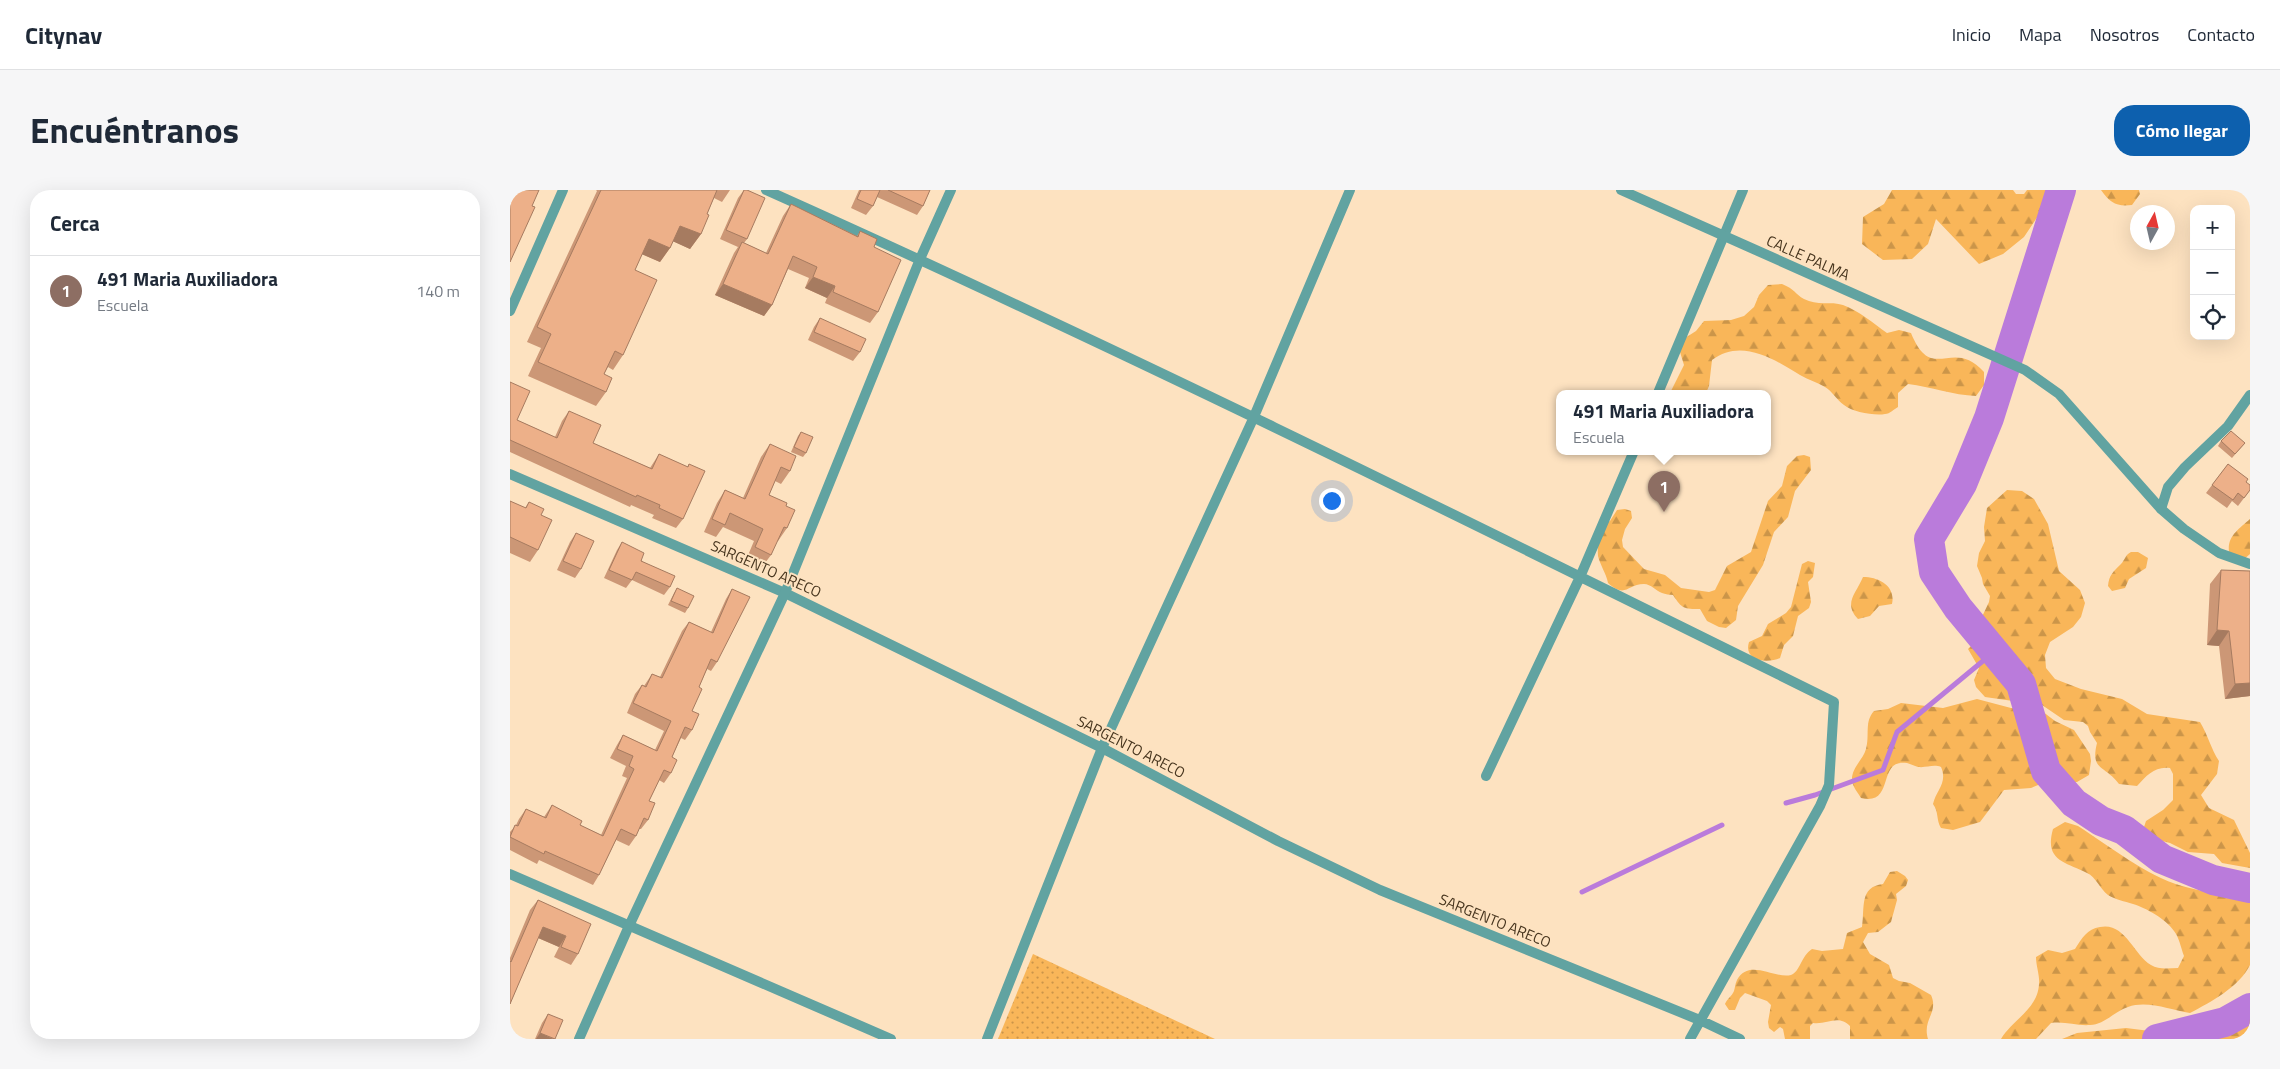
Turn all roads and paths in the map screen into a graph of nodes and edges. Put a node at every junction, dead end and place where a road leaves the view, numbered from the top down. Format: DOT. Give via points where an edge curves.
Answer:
graph roads {
  1 [pos="563,190"];
  2 [pos="766,190"];
  3 [pos="951,190"];
  4 [pos="1350,190"];
  5 [pos="1621,190"];
  6 [pos="1743,190"];
  7 [pos="1725,238"];
  8 [pos="920,259"];
  9 [pos="510,311"];
  10 [pos="1659,390"];
  11 [pos="2250,395"];
  12 [pos="1253,419"];
  13 [pos="1632,455"];
  14 [pos="510,474"];
  15 [pos="2161,509"];
  16 [pos="2250,564"];
  17 [pos="1580,577"];
  18 [pos="785,593"];
  19 [pos="1102,748"];
  20 [pos="1486,776"];
  21 [pos="510,874"];
  22 [pos="629,926"];
  23 [pos="1702,1021"];
  24 [pos="579,1039"];
  25 [pos="891,1039"];
  26 [pos="987,1039"];
  27 [pos="1690,1039"];
  28 [pos="1740,1039"];
  1 -- 9 [label="street"];
  2 -- 8 [label="street"];
  3 -- 8 [label="street"];
  4 -- 12 [label="street"];
  5 -- 7 [label="street, CALLE PALMA"];
  6 -- 7 [label="street"];
  7 -- 10 [label="street"];
  7 -- 15 [label="street, CALLE PALMA" via="2025,370 2059,394"];
  8 -- 12 [label="street"];
  8 -- 18 [label="street"];
  11 -- 15 [label="street" via="2228,426 2168,487"];
  12 -- 17 [label="street"];
  12 -- 19 [label="street"];
  13 -- 17 [label="street"];
  14 -- 18 [label="street, SARGENTO ARECO"];
  15 -- 16 [label="street, CALLE PALMA" via="2219,553"];
  17 -- 20 [label="street"];
  17 -- 23 [label="street" via="1834,702 1829,785"];
  18 -- 19 [label="street, SARGENTO ARECO"];
  18 -- 22 [label="street"];
  19 -- 23 [label="street, SARGENTO ARECO" via="1278,841 1380,890"];
  19 -- 26 [label="street"];
  21 -- 22 [label="street"];
  22 -- 24 [label="street"];
  22 -- 25 [label="street"];
  23 -- 27 [label="street"];
  23 -- 28 [label="street, SARGENTO ARECO"];
}
